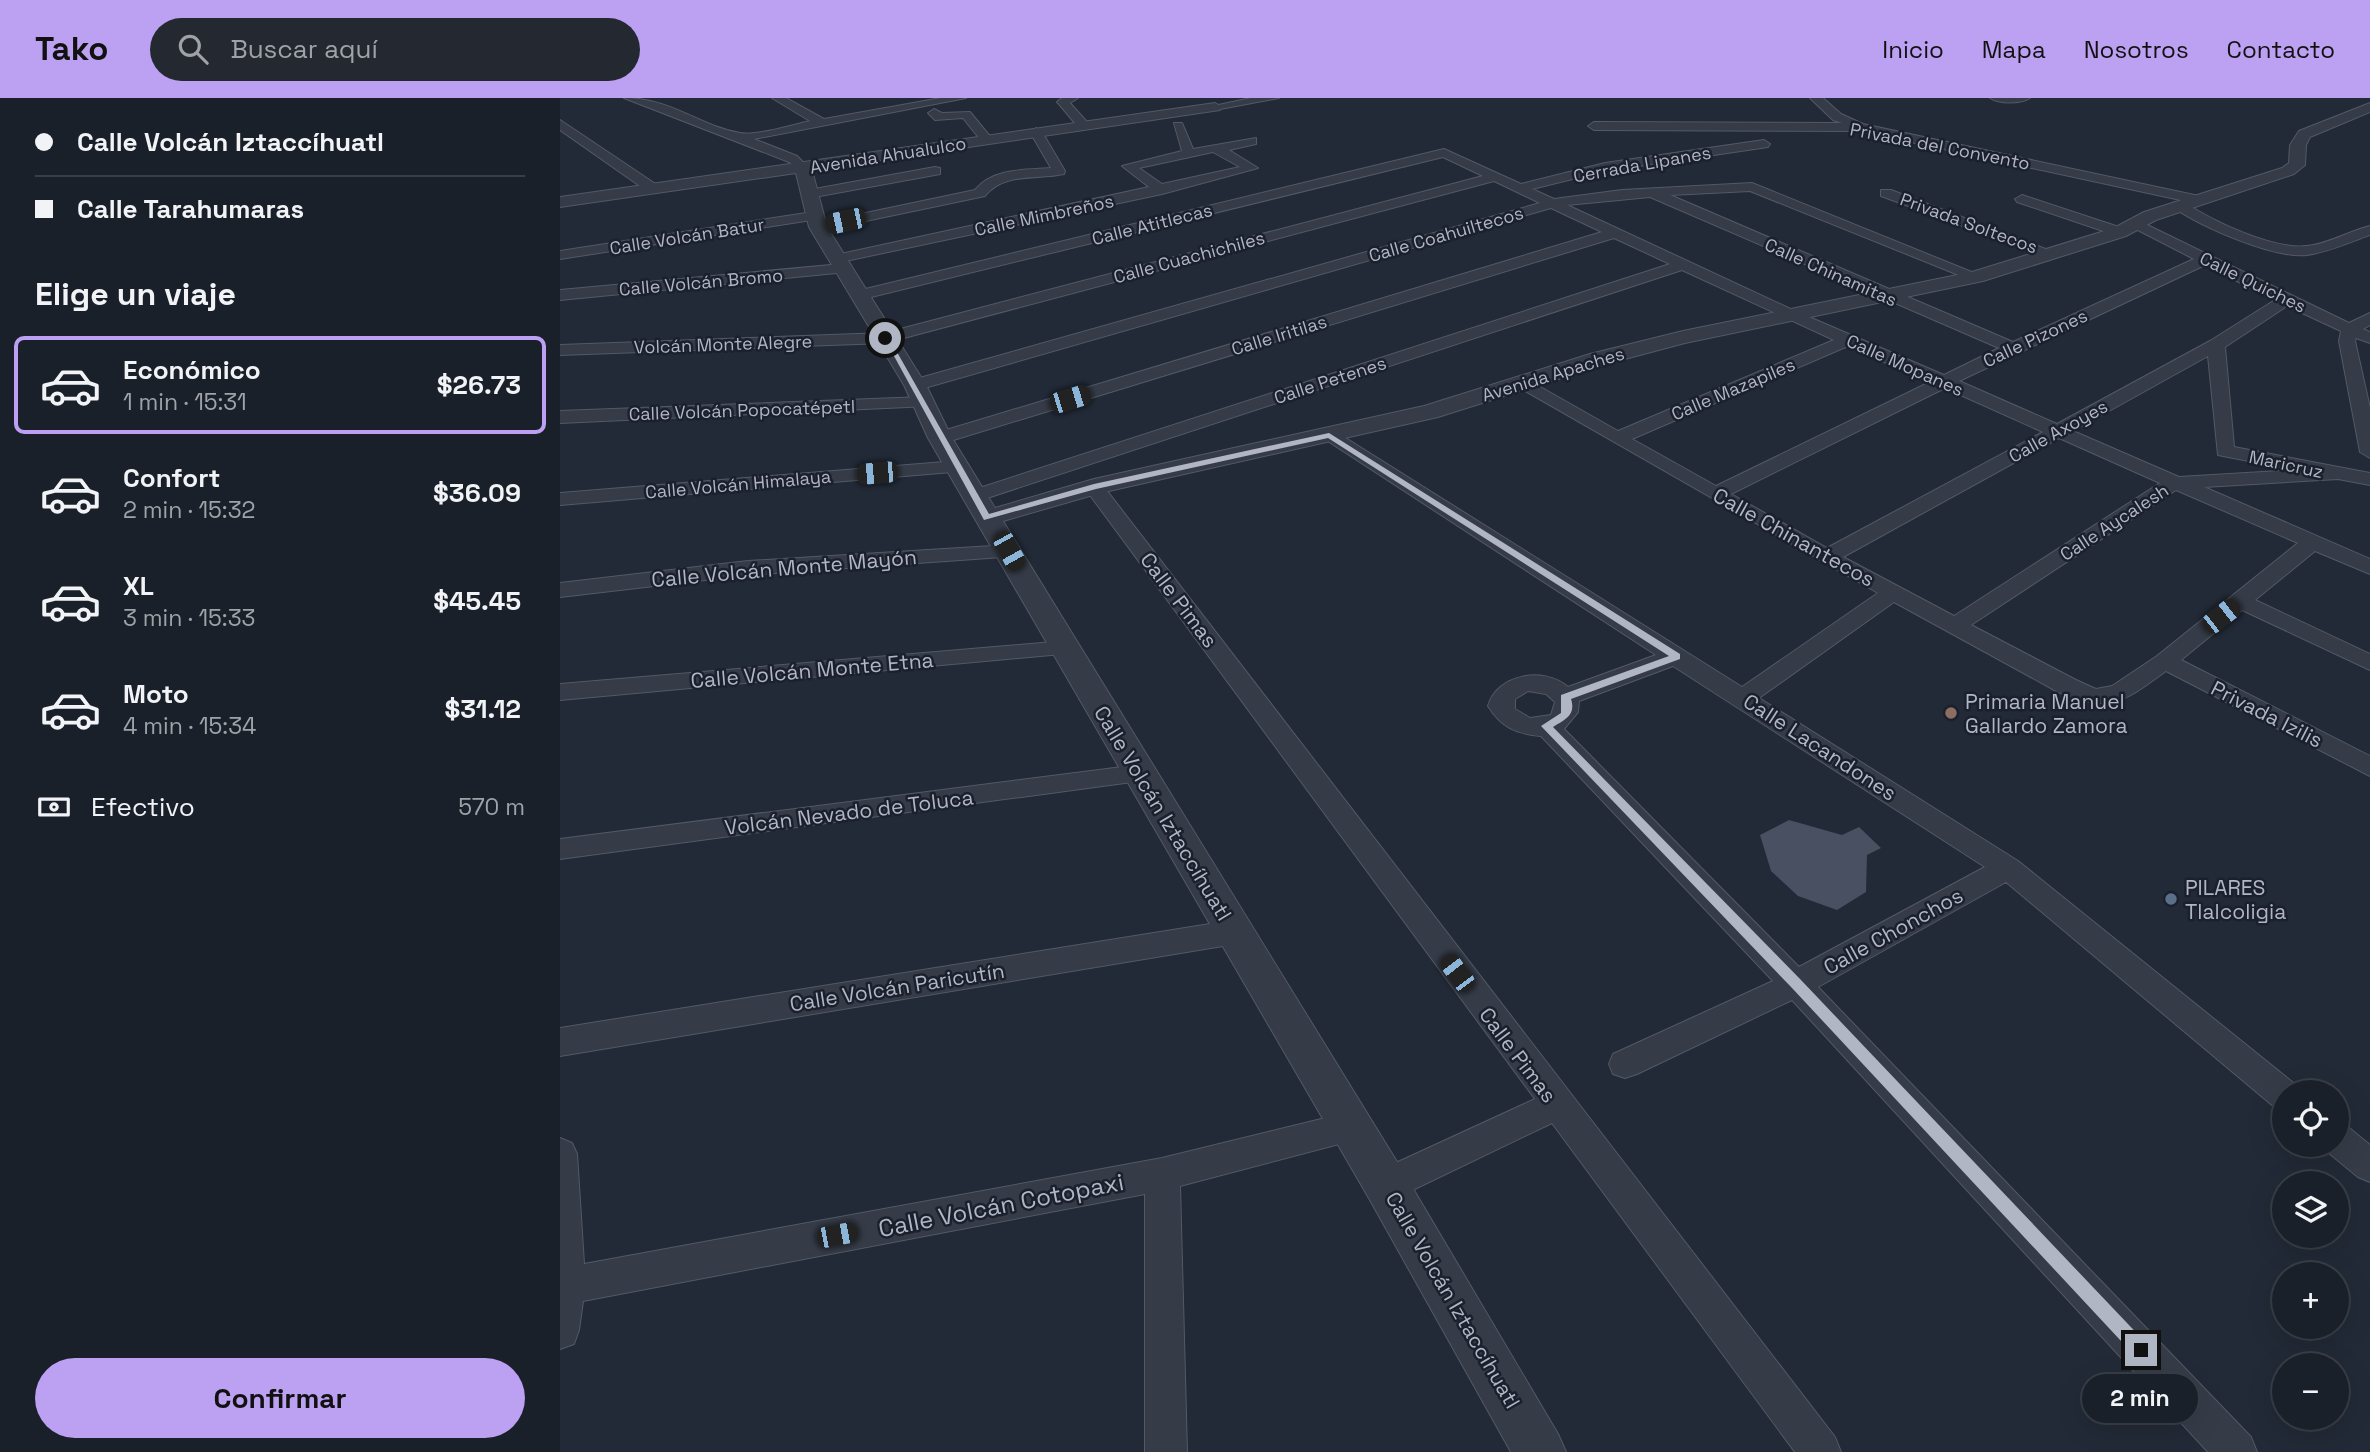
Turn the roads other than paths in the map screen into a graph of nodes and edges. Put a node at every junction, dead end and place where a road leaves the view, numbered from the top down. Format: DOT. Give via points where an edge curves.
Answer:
graph roads {
  1 [pos="630,98"];
  2 [pos="778,98"];
  3 [pos="960,98"];
  4 [pos="1072,98"];
  5 [pos="1273,98"];
  6 [pos="1816,98"];
  7 [pos="1996,98"];
  8 [pos="2024,98"];
  9 [pos="1843,100"];
  10 [pos="1251,101"];
  11 [pos="1210,102"];
  12 [pos="925,104"];
  13 [pos="2370,107"];
  14 [pos="1262,110"];
  15 [pos="1833,111"];
  16 [pos="820,122"];
  17 [pos="560,124"];
  18 [pos="1083,125"];
  19 [pos="1594,125"];
  20 [pos="1178,126"];
  21 [pos="1860,127"];
  22 [pos="1036,132"];
  23 [pos="739,138"];
  24 [pos="987,139"];
  25 [pos="1252,141"];
  26 [pos="1764,145"];
  27 [pos="1218,149"];
  28 [pos="1189,153"];
  29 [pos="1444,153"];
  30 [pos="935,171"];
  31 [pos="1494,177"];
  32 [pos="652,188"];
  33 [pos="1520,188"];
  34 [pos="1162,190"];
  35 [pos="1650,192"];
  36 [pos="1886,192"];
  37 [pos="2022,199"];
  38 [pos="2199,200"];
  39 [pos="811,201"];
  40 [pos="560,202"];
  41 [pos="1554,203"];
  42 [pos="2179,205"];
  43 [pos="2128,228"];
  44 [pos="2370,230"];
  45 [pos="1618,232"];
  46 [pos="2052,254"];
  47 [pos="560,255"];
  48 [pos="2205,259"];
  49 [pos="1685,264"];
  50 [pos="845,275"];
  51 [pos="1976,278"];
  52 [pos="560,295"];
  53 [pos="1886,296"];
  54 [pos="2286,300"];
  55 [pos="1789,314"];
  56 [pos="2370,318"];
  57 [pos="2350,329"];
  58 [pos="885,338"];
  59 [pos="2370,338"];
  60 [pos="1848,340"];
  61 [pos="2216,345"];
  62 [pos="2013,348"];
  63 [pos="560,350"];
  64 [pos="1944,382"];
  65 [pos="1522,384"];
  66 [pos="919,394"];
  67 [pos="560,417"];
  68 [pos="2055,432"];
  69 [pos="1329,436"];
  70 [pos="1618,438"];
  71 [pos="948,452"];
  72 [pos="2370,452"];
  73 [pos="2334,474"];
  74 [pos="2370,479"];
  75 [pos="2173,483"];
  76 [pos="1094,487"];
  77 [pos="1716,494"];
  78 [pos="560,499"];
  79 [pos="981,507"];
  80 [pos="2313,542"];
  81 [pos="1009,551"];
  82 [pos="1827,557"];
  83 [pos="2370,567"];
  84 [pos="560,590"];
  85 [pos="1893,593"];
  86 [pos="2240,601"];
  87 [pos="1955,625"];
  88 [pos="1065,648"];
  89 [pos="1677,656"];
  90 [pos="2165,661"];
  91 [pos="2370,663"];
  92 [pos="560,692"];
  93 [pos="1565,697"];
  94 [pos="1744,697"];
  95 [pos="1546,726"];
  96 [pos="2370,767"];
  97 [pos="1138,774"];
  98 [pos="560,849"];
  99 [pos="2008,868"];
  100 [pos="1234,932"];
  101 [pos="1797,984"];
  102 [pos="560,1042"];
  103 [pos="1625,1064"];
  104 [pos="2272,1085"];
  105 [pos="1556,1105"];
  106 [pos="1350,1127"];
  107 [pos="2349,1149"];
  108 [pos="2370,1166"];
  109 [pos="560,1174"];
  110 [pos="1162,1174"];
  111 [pos="1386,1185"];
  112 [pos="566,1286"];
  113 [pos="560,1330"];
  114 [pos="1166,1452"];
  115 [pos="1540,1452"];
  116 [pos="1820,1452"];
  117 [pos="2236,1452"];
  1 -- 23 [label="street"];
  2 -- 16 [label="street"];
  3 -- 12 [label="street"];
  4 -- 18 [label="street" via="1063,102"];
  5 -- 10 [label="street"];
  6 -- 15 [label="street"];
  7 -- 8 [label="street"];
  9 -- 15 [label="street"];
  10 -- 11 [label="street"];
  10 -- 14 [label="street"];
  11 -- 18 [label="street, Avenida Ahualulco"];
  12 -- 16 [label="street"];
  12 -- 24 [label="street" via="939,117 966,114"];
  13 -- 38 [label="street, Avenida Apaches" via="2304,134 2297,165 2288,172"];
  15 -- 21 [label="street"];
  16 -- 23 [label="street"];
  17 -- 32 [label="street"];
  18 -- 22 [label="street, Avenida Ahualulco"];
  19 -- 21 [label="street, Privada del Convento"];
  20 -- 28 [label="street"];
  21 -- 38 [label="street, Privada del Convento"];
  22 -- 24 [label="street, Avenida Ahualulco"];
  22 -- 39 [label="street" via="1059,171 998,179 983,186 980,193"];
  23 -- 39 [label="street" via="793,159"];
  24 -- 39 [label="street, Avenida Ahualulco"];
  25 -- 27 [label="street"];
  26 -- 33 [label="street, Cerrada Lipanes" via="1605,167"];
  27 -- 28 [label="street"];
  27 -- 34 [label="street, Calle Mimbreños" via="1252,169"];
  28 -- 34 [label="street" via="1128,166"];
  29 -- 31 [label="street, Calle Mopanes"];
  29 -- 50 [label="street, Calle Atitlecas"];
  30 -- 39 [label="street"];
  31 -- 33 [label="street, Calle Mopanes"];
  31 -- 58 [label="street, Calle Cuachichiles"];
  32 -- 39 [label="street, Avenida Ahualulco"];
  32 -- 40 [label="street, Avenida Ahualulco"];
  33 -- 41 [label="street, Calle Mopanes"];
  34 -- 50 [label="street, Calle Mimbreños"];
  35 -- 41 [label="street, Calle Coahuiltecos"];
  35 -- 51 [label="street, Calle Coahuiltecos" via="1752,187"];
  35 -- 53 [label="street, Calle Chinamitas"];
  36 -- 46 [label="street, Privada Soltecos"];
  37 -- 43 [label="street, Calle Quiches"];
  38 -- 42 [label="street, Avenida Apaches"];
  39 -- 47 [label="street, Calle Volcán Batur"];
  39 -- 50 [label="street, Calle Volcán Iztaccíhuatl"];
  41 -- 45 [label="street, Calle Mopanes"];
  41 -- 66 [label="street, Calle Coahuiltecos"];
  42 -- 43 [label="street, Avenida Apaches"];
  42 -- 44 [label="street" via="2196,218 2227,230 2304,251"];
  43 -- 46 [label="street, Avenida Apaches"];
  43 -- 48 [label="street, Calle Quiches"];
  45 -- 49 [label="street, Calle Mopanes"];
  45 -- 71 [label="street, Calle Iritilas"];
  46 -- 51 [label="street, Avenida Apaches"];
  48 -- 54 [label="street, Calle Quiches"];
  48 -- 62 [label="street, Calle Pizones"];
  49 -- 55 [label="street, Calle Mopanes"];
  49 -- 79 [label="street, Calle Petenes"];
  50 -- 52 [label="street, Calle Volcán Bromo"];
  50 -- 58 [label="street, Calle Volcán Iztaccíhuatl"];
  51 -- 53 [label="street, Avenida Apaches"];
  53 -- 55 [label="street, Avenida Apaches"];
  53 -- 62 [label="street, Calle Chinamitas"];
  54 -- 57 [label="street, Calle Quiches"];
  54 -- 61 [label="street, Calle Axoyes"];
  55 -- 60 [label="street, Calle Mopanes"];
  55 -- 65 [label="street, Avenida Apaches" via="1598,359"];
  56 -- 57 [label="street"];
  57 -- 59 [label="street, Calle Quiches"];
  57 -- 72 [label="street" via="2347,341"];
  58 -- 63 [label="street, Volcán Monte Alegre"];
  58 -- 66 [label="street, Calle Volcán Iztaccíhuatl"];
  60 -- 64 [label="street, Calle Mopanes"];
  60 -- 70 [label="street, Calle Mazapiles"];
  61 -- 68 [label="street, Calle Axoyes"];
  61 -- 73 [label="street, Maricruz" via="2225,452"];
  62 -- 64 [label="street, Calle Pizones"];
  64 -- 68 [label="street, Calle Mopanes"];
  64 -- 77 [label="street, Calle Pizones"];
  65 -- 69 [label="street, Avenida Apaches"];
  65 -- 70 [label="street, Calle Chinantecos"];
  66 -- 67 [label="street, Calle Volcán Popocatépetl"];
  66 -- 71 [label="street, Calle Volcán Iztaccíhuatl"];
  68 -- 75 [label="street, Calle Mopanes"];
  68 -- 82 [label="street, Calle Axoyes"];
  69 -- 76 [label="street, Avenida Apaches"];
  69 -- 89 [label="street, Calle Lacandones"];
  70 -- 77 [label="street, Calle Chinantecos"];
  71 -- 78 [label="street, Calle Volcán Himalaya"];
  71 -- 79 [label="street, Calle Volcán Iztaccíhuatl"];
  73 -- 74 [label="street, Maricruz"];
  73 -- 75 [label="street, Calle Aycalesh"];
  75 -- 80 [label="street, Calle Mopanes"];
  75 -- 87 [label="street, Calle Aycalesh"];
  76 -- 79 [label="street, Avenida Apaches"];
  76 -- 105 [label="street, Calle Pimas"];
  77 -- 82 [label="street, Calle Chinantecos"];
  79 -- 81 [label="street, Calle Volcán Iztaccíhuatl"];
  80 -- 83 [label="street, Calle Mopanes"];
  80 -- 86 [label="street, Calle Chinantecos"];
  81 -- 84 [label="street, Calle Volcán Monte Mayón" via="748,568"];
  81 -- 88 [label="street, Calle Volcán Iztaccíhuatl"];
  82 -- 85 [label="street, Calle Chinantecos"];
  85 -- 87 [label="street, Calle Chinantecos"];
  85 -- 94 [label="street"];
  86 -- 90 [label="street, Calle Chinantecos"];
  86 -- 91 [label="street"];
  87 -- 90 [label="street, Calle Chinantecos" via="2094,697 2119,693"];
  88 -- 92 [label="street, Calle Volcán Monte Etna"];
  88 -- 97 [label="street, Calle Volcán Iztaccíhuatl"];
  89 -- 93 [label="street"];
  89 -- 94 [label="street, Calle Lacandones"];
  90 -- 96 [label="street, Privada Izilis"];
  93 -- 95 [label="street" via="1566,715"];
  93 -- 95 [label="street" via="1554,688 1534,683 1513,687 1501,698 1500,706 1509,719 1529,727"];
  94 -- 99 [label="street, Calle Lacandones"];
  95 -- 101 [label="street"];
  97 -- 98 [label="street, Volcán Nevado de Toluca"];
  97 -- 100 [label="street, Calle Volcán Iztaccíhuatl"];
  99 -- 101 [label="street, Calle Chonchos"];
  99 -- 104 [label="street, Calle Lacandones"];
  100 -- 102 [label="street, Calle Volcán Paricutín"];
  100 -- 106 [label="street, Calle Volcán Iztaccíhuatl"];
  101 -- 103 [label="street, Calle Chonchos"];
  101 -- 117 [label="street"];
  105 -- 111 [label="street"];
  105 -- 116 [label="street, Calle Pimas"];
  106 -- 110 [label="street, Calle Volcán Cotopaxi"];
  106 -- 111 [label="street, Calle Volcán Iztaccíhuatl"];
  107 -- 108 [label="street"];
  109 -- 112 [label="street"];
  110 -- 112 [label="street, Calle Volcán Cotopaxi"];
  110 -- 114 [label="street"];
  111 -- 115 [label="street, Calle Volcán Iztaccíhuatl"];
  112 -- 113 [label="street"];
}
